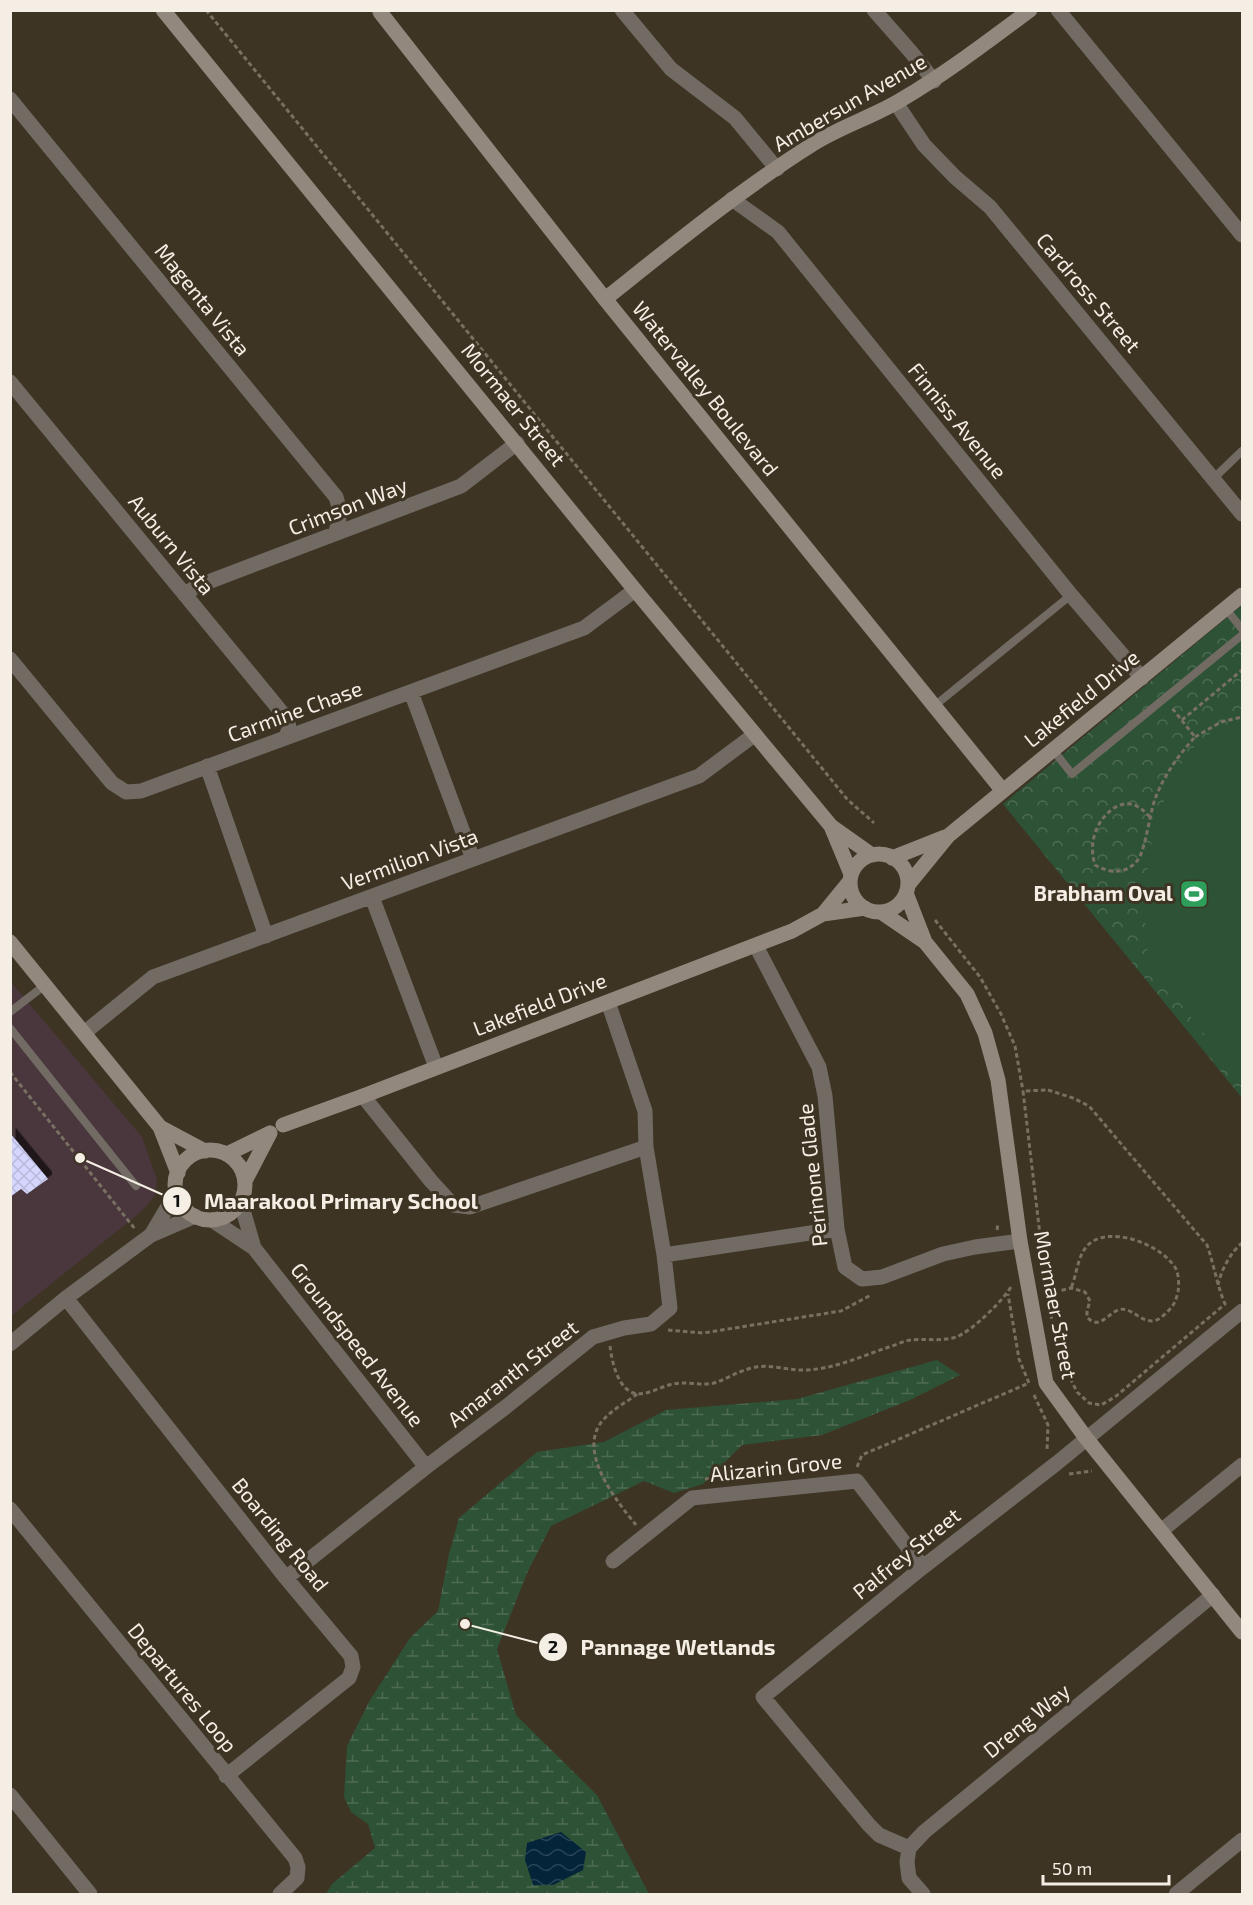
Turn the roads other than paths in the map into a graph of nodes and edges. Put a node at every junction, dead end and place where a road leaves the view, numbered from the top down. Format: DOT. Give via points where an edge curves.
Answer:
graph roads {
  1 [pos="163,10"];
  2 [pos="381,10"];
  3 [pos="622,10"];
  4 [pos="874,10"];
  5 [pos="1030,10"];
  6 [pos="1058,10"];
  7 [pos="934,81"];
  8 [pos="10,99"];
  9 [pos="896,103"];
  10 [pos="777,169"];
  11 [pos="732,199"];
  12 [pos="1242,235"];
  13 [pos="605,299"];
  14 [pos="10,382"];
  15 [pos="517,443"];
  16 [pos="1242,451"];
  17 [pos="1214,478"];
  18 [pos="1242,514"];
  19 [pos="335,534"];
  20 [pos="635,590"];
  21 [pos="185,595"];
  22 [pos="1071,595"];
  23 [pos="1242,595"];
  24 [pos="1226,609"];
  25 [pos="1242,629"];
  26 [pos="1242,635"];
  27 [pos="10,659"];
  28 [pos="1142,678"];
  29 [pos="411,692"];
  30 [pos="933,707"];
  31 [pos="754,735"];
  32 [pos="286,737"];
  33 [pos="1053,750"];
  34 [pos="207,766"];
  35 [pos="1003,791"];
  36 [pos="831,826"];
  37 [pos="948,836"];
  38 [pos="872,855"];
  39 [pos="892,858"];
  40 [pos="473,860"];
  41 [pos="850,878"];
  42 [pos="907,889"];
  43 [pos="372,897"];
  44 [pos="865,908"];
  45 [pos="881,912"];
  46 [pos="823,914"];
  47 [pos="266,936"];
  48 [pos="925,942"];
  49 [pos="756,946"];
  50 [pos="12,947"];
  51 [pos="45,985"];
  52 [pos="608,1002"];
  53 [pos="10,1012"];
  54 [pos="10,1028"];
  55 [pos="84,1033"];
  56 [pos="436,1067"];
  57 [pos="363,1096"];
  58 [pos="160,1127"];
  59 [pos="277,1129"];
  60 [pos="646,1147"];
  61 [pos="205,1151"];
  62 [pos="227,1154"];
  63 [pos="178,1173"];
  64 [pos="245,1181"];
  65 [pos="136,1186"];
  66 [pos="176,1193"];
  67 [pos="241,1203"];
  68 [pos="195,1216"];
  69 [pos="212,1220"];
  70 [pos="837,1229"];
  71 [pos="147,1238"];
  72 [pos="1020,1241"];
  73 [pos="254,1248"];
  74 [pos="664,1255"];
  75 [pos="66,1299"];
  76 [pos="1242,1311"];
  77 [pos="10,1344"];
  78 [pos="1086,1438"];
  79 [pos="1242,1465"];
  80 [pos="426,1467"];
  81 [pos="10,1509"];
  82 [pos="1161,1531"];
  83 [pos="613,1561"];
  84 [pos="924,1567"];
  85 [pos="286,1578"];
  86 [pos="1213,1595"];
  87 [pos="1242,1632"];
  88 [pos="226,1776"];
  89 [pos="10,1795"];
  90 [pos="1242,1840"];
  91 [pos="909,1848"];
  92 [pos="90,1894"];
  93 [pos="280,1894"];
  94 [pos="922,1894"];
  95 [pos="1176,1894"];
  1 -- 15 [label="street, Mormaer Street"];
  2 -- 13 [label="street, Watervalley Boulevard"];
  3 -- 10 [label="street" via="671,69 735,118"];
  4 -- 7 [label="street"];
  5 -- 7 [label="street, Ambersun Avenue"];
  6 -- 12 [label="street"];
  7 -- 9 [label="street, Ambersun Avenue"];
  8 -- 19 [label="street, Magenta Vista" via="336,497 340,520"];
  9 -- 10 [label="street, Ambersun Avenue" via="815,143"];
  9 -- 17 [label="street, Cardross Street" via="924,145 990,207"];
  10 -- 11 [label="street, Ambersun Avenue"];
  11 -- 13 [label="street, Ambersun Avenue"];
  11 -- 22 [label="street, Finniss Avenue" via="778,232"];
  13 -- 30 [label="street, Watervalley Boulevard"];
  14 -- 21 [label="street, Auburn Vista"];
  15 -- 19 [label="street, Crimson Way" via="461,486"];
  15 -- 20 [label="street, Mormaer Street"];
  16 -- 17 [label="lane"];
  17 -- 18 [label="street, Cardross Street"];
  19 -- 21 [label="street, Crimson Way" via="195,587"];
  20 -- 29 [label="street, Carmine Chase" via="584,628"];
  20 -- 31 [label="street, Mormaer Street"];
  21 -- 32 [label="street, Auburn Vista" via="288,720"];
  22 -- 28 [label="street, Finniss Avenue"];
  22 -- 30 [label="lane"];
  23 -- 24 [label="street, Lakefield Drive"];
  24 -- 25 [label="lane"];
  24 -- 28 [label="street, Lakefield Drive"];
  26 -- 33 [label="lane" via="1072,774"];
  27 -- 34 [label="street, Carmine Chase" via="112,783 126,792 141,791"];
  28 -- 33 [label="street, Lakefield Drive"];
  29 -- 32 [label="street, Carmine Chase"];
  29 -- 40 [label="street"];
  30 -- 35 [label="street, Watervalley Boulevard"];
  31 -- 36 [label="street, Mormaer Street"];
  31 -- 40 [label="street, Vermilion Vista" via="699,776"];
  32 -- 34 [label="street, Carmine Chase"];
  33 -- 35 [label="street, Lakefield Drive"];
  34 -- 47 [label="street"];
  35 -- 37 [label="street, Lakefield Drive"];
  36 -- 38 [label="street, Mormaer Street"];
  36 -- 41 [label="street, Mormaer Street"];
  37 -- 39 [label="street, Lakefield Drive"];
  37 -- 42 [label="street, Lakefield Drive"];
  38 -- 39 [label="street"];
  38 -- 41 [label="street" via="860,861"];
  39 -- 42 [label="street" via="904,869"];
  40 -- 43 [label="street, Vermilion Vista"];
  41 -- 44 [label="street" via="853,896"];
  41 -- 46 [label="street, Lakefield Drive"];
  42 -- 45 [label="street" via="897,905"];
  42 -- 48 [label="street, Mormaer Street"];
  43 -- 47 [label="street, Vermilion Vista"];
  43 -- 56 [label="street"];
  44 -- 45 [label="street"];
  44 -- 46 [label="street, Lakefield Drive"];
  45 -- 48 [label="street, Mormaer Street"];
  46 -- 49 [label="street, Lakefield Drive"];
  47 -- 55 [label="street, Vermilion Vista" via="153,977"];
  48 -- 72 [label="street, Mormaer Street" via="967,994 985,1034 998,1080"];
  49 -- 52 [label="street, Lakefield Drive"];
  49 -- 70 [label="street, Perinone Glade" via="819,1067"];
  50 -- 51 [label="street"];
  51 -- 53 [label="lane"];
  51 -- 55 [label="street"];
  52 -- 56 [label="street, Lakefield Drive"];
  52 -- 60 [label="street, Amaranth Street" via="645,1111"];
  54 -- 65 [label="lane"];
  55 -- 58 [label="street"];
  56 -- 57 [label="street, Lakefield Drive"];
  57 -- 59 [label="street, Lakefield Drive"];
  57 -- 60 [label="street" via="453,1205 470,1207"];
  58 -- 61 [label="street"];
  58 -- 63 [label="street"];
  59 -- 62 [label="street, Lakefield Drive"];
  59 -- 64 [label="street"];
  60 -- 74 [label="street, Amaranth Street"];
  61 -- 62 [label="street"];
  61 -- 63 [label="street" via="186,1161"];
  62 -- 64 [label="street" via="238,1164"];
  63 -- 66 [label="street"];
  64 -- 67 [label="street"];
  66 -- 68 [label="street" via="181,1204"];
  66 -- 71 [label="street"];
  67 -- 69 [label="street" via="229,1215"];
  67 -- 73 [label="street, Groundspeed Avenue"];
  68 -- 69 [label="street"];
  68 -- 71 [label="street"];
  69 -- 73 [label="street, Groundspeed Avenue"];
  70 -- 72 [label="street, Perinone Glade" via="845,1268 862,1279 882,1277 944,1254"];
  70 -- 74 [label="street"];
  71 -- 75 [label="street"];
  72 -- 78 [label="street, Mormaer Street" via="1046,1383"];
  73 -- 80 [label="street, Groundspeed Avenue"];
  74 -- 80 [label="street, Amaranth Street" via="670,1308 651,1324 593,1337"];
  75 -- 77 [label="street"];
  75 -- 85 [label="street, Boarding Road"];
  76 -- 78 [label="street, Palfrey Street"];
  78 -- 82 [label="street, Mormaer Street"];
  78 -- 84 [label="street, Palfrey Street"];
  79 -- 82 [label="street"];
  80 -- 85 [label="street, Amaranth Street"];
  81 -- 88 [label="street, Departures Loop"];
  82 -- 86 [label="street, Mormaer Street"];
  83 -- 84 [label="street, Alizarin Grove" via="637,1531 692,1498 857,1481"];
  84 -- 91 [label="street, Palfrey Street" via="764,1696 869,1826 879,1835"];
  85 -- 88 [label="street, Boarding Road" via="351,1656 353,1667 341,1685"];
  86 -- 87 [label="street, Mormaer Street"];
  86 -- 91 [label="street, Dreng Way"];
  88 -- 93 [label="street, Departures Loop" via="295,1858 297,1878"];
  89 -- 92 [label="street"];
  90 -- 95 [label="street"];
  91 -- 94 [label="street" via="909,1878"];
}
